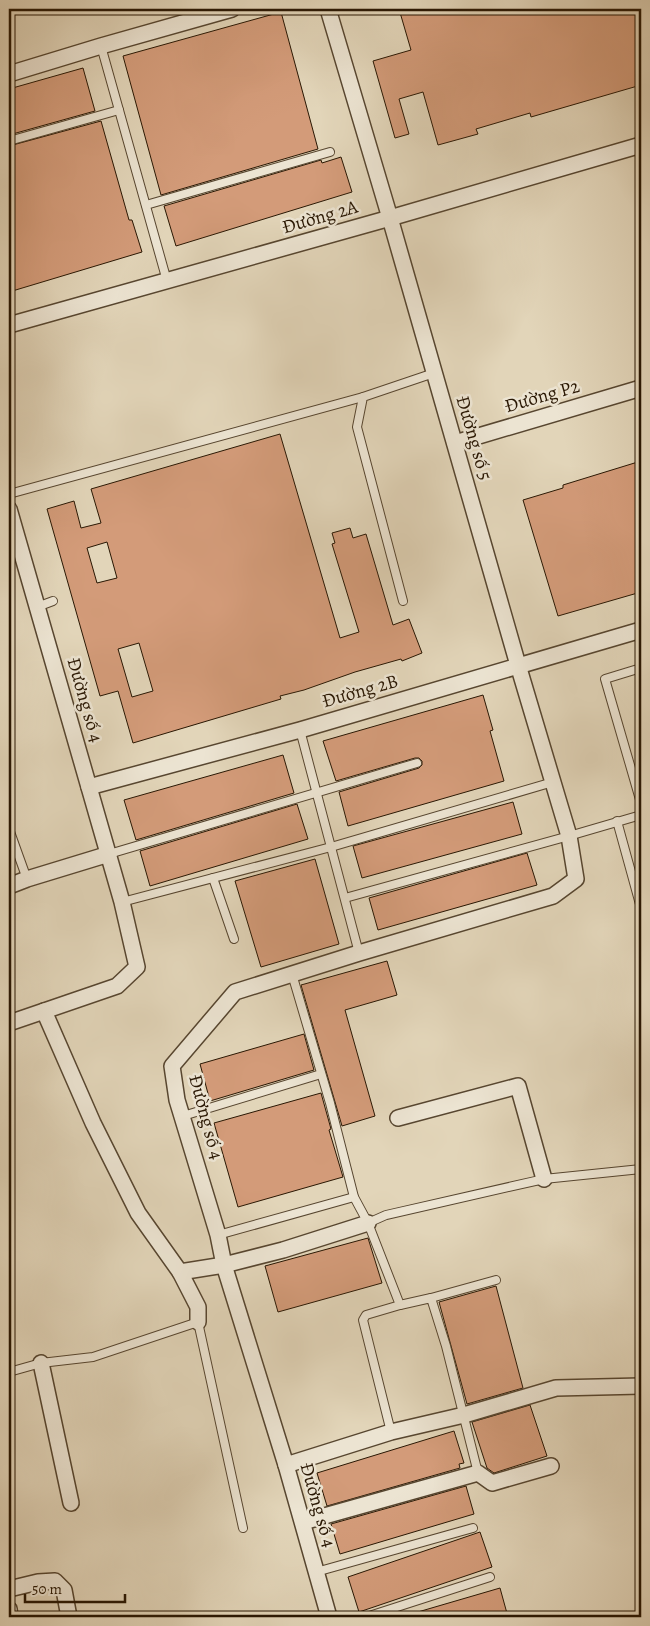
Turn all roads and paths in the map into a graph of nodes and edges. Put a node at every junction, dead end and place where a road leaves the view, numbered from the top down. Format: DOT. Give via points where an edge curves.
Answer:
graph roads {
  1 [pos="232,9"];
  2 [pos="328,9"];
  3 [pos="101,46"];
  4 [pos="9,74"];
  5 [pos="119,110"];
  6 [pos="9,141"];
  7 [pos="641,145"];
  8 [pos="330,152"];
  9 [pos="146,205"];
  10 [pos="390,218"];
  11 [pos="167,281"];
  12 [pos="9,325"];
  13 [pos="434,373"];
  14 [pos="641,388"];
  15 [pos="363,396"];
  16 [pos="455,443"];
  17 [pos="9,494"];
  18 [pos="9,508"];
  19 [pos="53,601"];
  20 [pos="404,601"];
  21 [pos="37,607"];
  22 [pos="641,630"];
  23 [pos="518,665"];
  24 [pos="641,668"];
  25 [pos="300,730"];
  26 [pos="417,763"];
  27 [pos="553,782"];
  28 [pos="89,787"];
  29 [pos="317,793"];
  30 [pos="641,802"];
  31 [pos="641,814"];
  32 [pos="617,821"];
  33 [pos="9,829"];
  34 [pos="569,836"];
  35 [pos="331,847"];
  36 [pos="109,854"];
  37 [pos="27,878"];
  38 [pos="213,878"];
  39 [pos="576,879"];
  40 [pos="9,886"];
  41 [pos="345,898"];
  42 [pos="122,902"];
  43 [pos="641,908"];
  44 [pos="234,939"];
  45 [pos="359,953"];
  46 [pos="292,974"];
  47 [pos="44,1011"];
  48 [pos="9,1023"];
  49 [pos="321,1074"];
  50 [pos="183,1116"];
  51 [pos="398,1118"];
  52 [pos="641,1169"];
  53 [pos="544,1179"];
  54 [pos="354,1197"];
  55 [pos="368,1223"];
  56 [pos="218,1234"];
  57 [pos="224,1265"];
  58 [pos="180,1272"];
  59 [pos="496,1280"];
  60 [pos="431,1298"];
  61 [pos="400,1305"];
  62 [pos="198,1322"];
  63 [pos="42,1363"];
  64 [pos="9,1372"];
  65 [pos="641,1386"];
  66 [pos="464,1415"];
  67 [pos="391,1432"];
  68 [pos="286,1465"];
  69 [pos="550,1466"];
  70 [pos="478,1473"];
  71 [pos="71,1503"];
  72 [pos="303,1522"];
  73 [pos="243,1528"];
  74 [pos="473,1528"];
  75 [pos="316,1572"];
  76 [pos="490,1577"];
  77 [pos="9,1588"];
  78 [pos="9,1609"];
  79 [pos="10,1617"];
  80 [pos="69,1617"];
  81 [pos="329,1617"];
  82 [pos="366,1617"];
  1 -- 3 [label="street"];
  2 -- 10 [label="street, Đường số 5"];
  3 -- 4 [label="street"];
  3 -- 5 [label="lane"];
  5 -- 6 [label="lane"];
  5 -- 9 [label="lane"];
  7 -- 10 [label="street, Đường 2A"];
  8 -- 9 [label="lane"];
  9 -- 11 [label="lane"];
  10 -- 11 [label="street, Đường 2A"];
  10 -- 13 [label="street, Đường số 5"];
  11 -- 12 [label="street, Đường 2A"];
  13 -- 15 [label="lane"];
  13 -- 16 [label="street, Đường số 5"];
  14 -- 16 [label="street, Đường P2"];
  15 -- 17 [label="lane"];
  15 -- 20 [label="lane" via="357,427"];
  16 -- 23 [label="street, Đường số 5"];
  18 -- 21 [label="street, Đường số 4"];
  19 -- 21 [label="lane"];
  21 -- 28 [label="street, Đường số 4"];
  22 -- 23 [label="street, Đường 2B"];
  23 -- 25 [label="street, Đường 2B"];
  23 -- 27 [label="street, Đường số 5"];
  24 -- 30 [label="lane" via="605,679"];
  25 -- 28 [label="street, Đường 2B"];
  25 -- 29 [label="lane"];
  26 -- 29 [label="lane"];
  27 -- 34 [label="street, Đường số 5"];
  27 -- 35 [label="lane"];
  28 -- 36 [label="street, Đường số 4"];
  29 -- 35 [label="lane"];
  29 -- 36 [label="lane"];
  31 -- 32 [label="lane"];
  32 -- 34 [label="lane"];
  32 -- 43 [label="lane"];
  33 -- 37 [label="lane"];
  34 -- 39 [label="street, Đường số 5"];
  34 -- 41 [label="lane"];
  35 -- 38 [label="lane"];
  35 -- 41 [label="lane"];
  36 -- 37 [label="street"];
  36 -- 42 [label="street, Đường số 4"];
  37 -- 40 [label="street"];
  38 -- 42 [label="lane"];
  38 -- 44 [label="lane"];
  39 -- 45 [label="street, Đường số 4" via="553,896"];
  41 -- 45 [label="lane"];
  42 -- 47 [label="street, Đường số 4" via="137,967 117,986"];
  45 -- 46 [label="street, Đường số 4"];
  46 -- 49 [label="lane"];
  46 -- 50 [label="street, Đường số 4" via="235,992 172,1066"];
  47 -- 48 [label="street"];
  47 -- 58 [label="street" via="93,1124 138,1213"];
  49 -- 50 [label="lane"];
  49 -- 54 [label="lane"];
  50 -- 56 [label="street, Đường số 4"];
  51 -- 53 [label="street" via="518,1086"];
  52 -- 53 [label="lane"];
  53 -- 55 [label="lane" via="386,1214"];
  54 -- 55 [label="lane"];
  54 -- 56 [label="lane"];
  55 -- 57 [label="street"];
  55 -- 61 [label="lane"];
  56 -- 57 [label="street, Đường số 4"];
  57 -- 58 [label="street"];
  57 -- 68 [label="street, Đường số 4"];
  58 -- 62 [label="street" via="198,1307"];
  59 -- 60 [label="lane"];
  60 -- 61 [label="lane"];
  60 -- 66 [label="lane"];
  61 -- 67 [label="lane" via="366,1315 363,1320"];
  62 -- 63 [label="lane" via="92,1357"];
  62 -- 73 [label="lane"];
  63 -- 64 [label="lane"];
  63 -- 71 [label="street"];
  65 -- 66 [label="street" via="556,1388"];
  66 -- 67 [label="street"];
  66 -- 70 [label="lane"];
  67 -- 68 [label="street"];
  68 -- 72 [label="street, Đường số 4"];
  69 -- 70 [label="street" via="492,1483"];
  70 -- 72 [label="street"];
  72 -- 75 [label="street, Đường số 4"];
  74 -- 75 [label="lane"];
  75 -- 81 [label="street, Đường số 4"];
  76 -- 82 [label="lane"];
  77 -- 80 [label="street" via="55,1581 64,1590"];
  78 -- 79 [label="street"];
}
